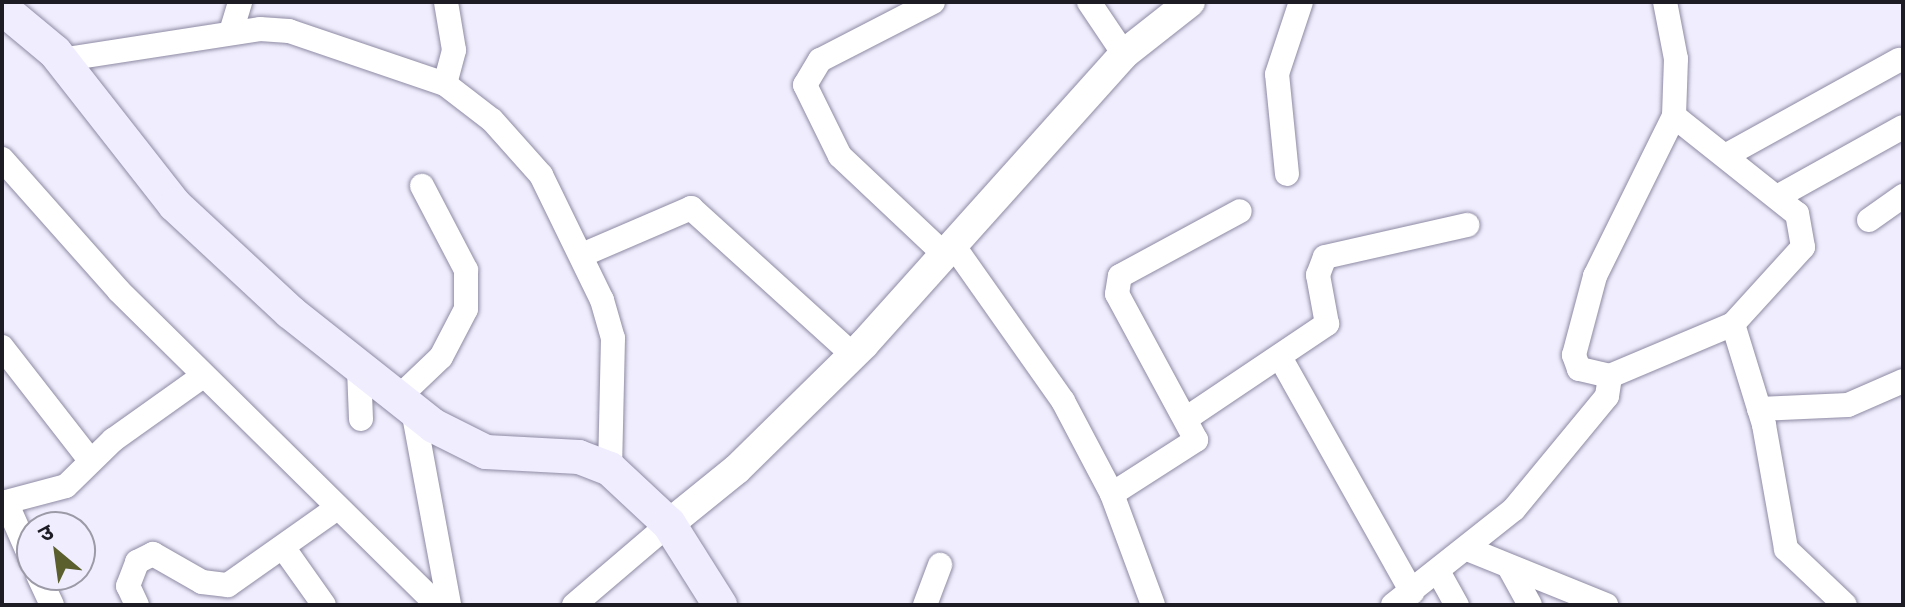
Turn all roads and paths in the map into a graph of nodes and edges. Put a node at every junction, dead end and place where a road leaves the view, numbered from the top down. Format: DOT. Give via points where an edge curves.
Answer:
graph roads {
  1 [pos="240,2"];
  2 [pos="446,2"];
  3 [pos="933,2"];
  4 [pos="1089,2"];
  5 [pos="1190,2"];
  6 [pos="1301,2"];
  7 [pos="1665,2"];
  8 [pos="3,4"];
  9 [pos="231,32"];
  10 [pos="1124,54"];
  11 [pos="60,60"];
  12 [pos="1899,60"];
  13 [pos="445,84"];
  14 [pos="1674,116"];
  15 [pos="1903,127"];
  16 [pos="1725,156"];
  17 [pos="2,159"];
  18 [pos="1287,174"];
  19 [pos="422,186"];
  20 [pos="1903,196"];
  21 [pos="1777,197"];
  22 [pos="1240,211"];
  23 [pos="1869,220"];
  24 [pos="1467,225"];
  25 [pos="949,250"];
  26 [pos="582,255"];
  27 [pos="1733,324"];
  28 [pos="2,347"];
  29 [pos="853,355"];
  30 [pos="1280,357"];
  31 [pos="359,369"];
  32 [pos="203,376"];
  33 [pos="1610,376"];
  34 [pos="1903,381"];
  35 [pos="406,404"];
  36 [pos="1759,409"];
  37 [pos="1187,418"];
  38 [pos="361,419"];
  39 [pos="90,460"];
  40 [pos="610,469"];
  41 [pos="1112,494"];
  42 [pos="4,503"];
  43 [pos="337,508"];
  44 [pos="669,524"];
  45 [pos="16,528"];
  46 [pos="285,550"];
  47 [pos="1470,550"];
  48 [pos="940,565"];
  49 [pos="1509,567"];
  50 [pos="1439,573"];
  51 [pos="1402,598"];
  52 [pos="713,602"];
  53 [pos="137,605"];
  54 [pos="324,605"];
  55 [pos="437,605"];
  56 [pos="449,605"];
  57 [pos="574,605"];
  58 [pos="925,605"];
  59 [pos="1153,605"];
  60 [pos="1457,605"];
  61 [pos="1530,605"];
  62 [pos="1606,605"];
  63 [pos="1845,605"];
  1 -- 9 [label="street"];
  2 -- 13 [label="street" via="454,50"];
  3 -- 25 [label="street" via="820,60 805,85 840,156"];
  4 -- 10 [label="street"];
  5 -- 10 [label="street"];
  6 -- 18 [label="street" via="1277,74"];
  7 -- 14 [label="street" via="1676,59"];
  8 -- 11 [label="main road"];
  9 -- 11 [label="street"];
  9 -- 13 [label="street" via="289,31"];
  10 -- 25 [label="street"];
  11 -- 31 [label="main road" via="175,205"];
  12 -- 16 [label="street"];
  13 -- 26 [label="street" via="492,120 541,175"];
  14 -- 16 [label="street"];
  14 -- 33 [label="street" via="1595,276 1574,355 1579,369"];
  15 -- 21 [label="street"];
  16 -- 21 [label="street"];
  17 -- 32 [label="street"];
  19 -- 35 [label="street" via="466,270 466,309 441,357"];
  20 -- 23 [label="street"];
  21 -- 27 [label="street" via="1797,214 1803,247"];
  22 -- 37 [label="street" via="1130,269 1117,285"];
  24 -- 30 [label="street" via="1325,257 1318,275 1327,324"];
  25 -- 29 [label="street"];
  25 -- 41 [label="street" via="1028,344"];
  26 -- 29 [label="street" via="691,208"];
  26 -- 40 [label="street" via="613,338"];
  27 -- 33 [label="street"];
  27 -- 36 [label="street"];
  28 -- 39 [label="street"];
  29 -- 44 [label="street" via="737,469"];
  30 -- 37 [label="street"];
  30 -- 51 [label="street"];
  31 -- 35 [label="main road"];
  31 -- 38 [label="street"];
  32 -- 39 [label="street"];
  32 -- 43 [label="street"];
  33 -- 47 [label="street" via="1600,409"];
  34 -- 36 [label="street" via="1848,405"];
  35 -- 40 [label="main road" via="486,452 579,457"];
  35 -- 56 [label="street"];
  36 -- 63 [label="street" via="1786,549"];
  37 -- 41 [label="street" via="1192,448"];
  39 -- 42 [label="street" via="66,486"];
  40 -- 44 [label="main road"];
  41 -- 59 [label="street"];
  42 -- 45 [label="street"];
  43 -- 46 [label="street"];
  43 -- 55 [label="street"];
  44 -- 52 [label="main road"];
  44 -- 57 [label="street"];
  46 -- 53 [label="street" via="250,574 214,586 153,554 130,573"];
  46 -- 54 [label="street"];
  47 -- 49 [label="street"];
  47 -- 50 [label="street"];
  48 -- 58 [label="street"];
  49 -- 61 [label="street"];
  49 -- 62 [label="street"];
  50 -- 51 [label="street"];
  50 -- 60 [label="street"];
}
